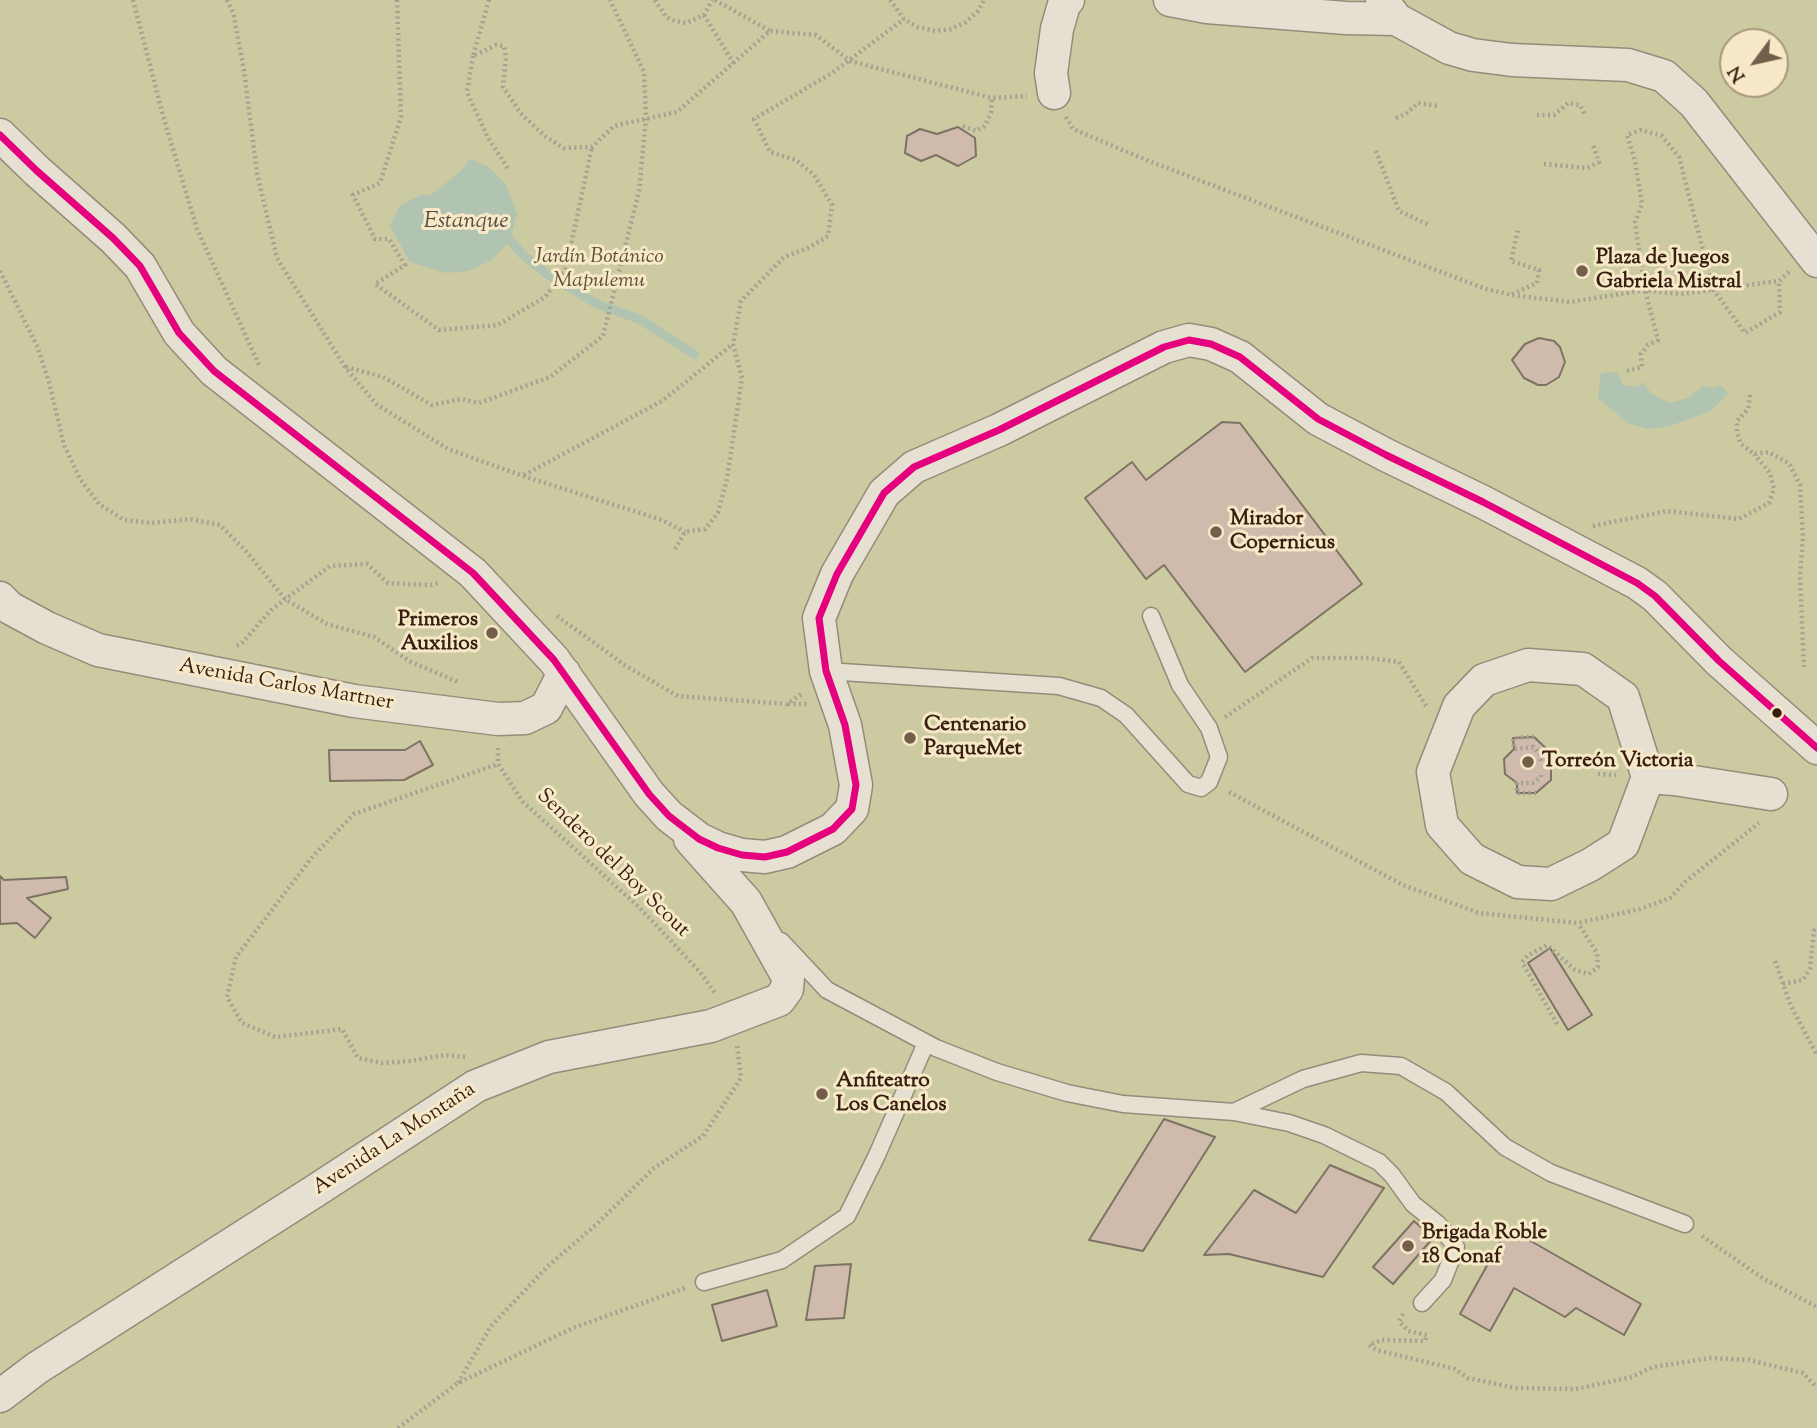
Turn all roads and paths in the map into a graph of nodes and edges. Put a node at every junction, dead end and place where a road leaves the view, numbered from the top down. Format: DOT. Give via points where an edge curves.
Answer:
graph roads {
  1 [pos="133,0"];
  2 [pos="227,0"];
  3 [pos="397,0"];
  4 [pos="489,0"];
  5 [pos="610,0"];
  6 [pos="655,0"];
  7 [pos="714,0"];
  8 [pos="890,0"];
  9 [pos="984,0"];
  10 [pos="1068,0"];
  11 [pos="1170,0"];
  12 [pos="1389,9"];
  13 [pos="704,15"];
  14 [pos="904,19"];
  15 [pos="770,31"];
  16 [pos="473,56"];
  17 [pos="850,61"];
  18 [pos="734,64"];
  19 [pos="1054,93"];
  20 [pos="992,98"];
  21 [pos="1438,106"];
  22 [pos="1537,115"];
  23 [pos="1585,115"];
  24 [pos="646,118"];
  25 [pos="1396,118"];
  26 [pos="963,126"];
  27 [pos="0,135"];
  28 [pos="1593,145"];
  29 [pos="592,147"];
  30 [pos="1376,151"];
  31 [pos="1544,164"];
  32 [pos="509,170"];
  33 [pos="1429,225"];
  34 [pos="1518,230"];
  35 [pos="1814,257"];
  36 [pos="0,271"];
  37 [pos="1779,281"];
  38 [pos="1713,289"];
  39 [pos="1645,290"];
  40 [pos="1512,295"];
  41 [pos="733,344"];
  42 [pos="345,367"];
  43 [pos="261,369"];
  44 [pos="1627,371"];
  45 [pos="1750,395"];
  46 [pos="1754,454"];
  47 [pos="523,476"];
  48 [pos="685,532"];
  49 [pos="1548,535"];
  50 [pos="676,549"];
  51 [pos="473,573"];
  52 [pos="0,598"];
  53 [pos="285,599"];
  54 [pos="1151,616"];
  55 [pos="227,651"];
  56 [pos="612,656"];
  57 [pos="1804,667"];
  58 [pos="564,673"];
  59 [pos="818,680"];
  60 [pos="468,686"];
  61 [pos="498,719"];
  62 [pos="1209,728"];
  63 [pos="1534,737"];
  64 [pos="1446,740"];
  65 [pos="1815,745"];
  66 [pos="1541,761"];
  67 [pos="498,764"];
  68 [pos="1541,772"];
  69 [pos="1648,777"];
  70 [pos="1536,793"];
  71 [pos="1771,794"];
  72 [pos="659,805"];
  73 [pos="746,902"];
  74 [pos="1578,923"];
  75 [pos="1817,928"];
  76 [pos="1775,961"];
  77 [pos="1783,984"];
  78 [pos="734,1017"];
  79 [pos="1557,1024"];
  80 [pos="926,1043"];
  81 [pos="1817,1055"];
  82 [pos="476,1086"];
  83 [pos="1234,1112"];
  84 [pos="1685,1224"];
  85 [pos="704,1282"];
  86 [pos="1422,1303"];
  87 [pos="1817,1307"];
  88 [pos="458,1383"];
  89 [pos="1817,1388"];
  90 [pos="0,1396"];
  91 [pos="398,1428"];
  1 -- 43 [label="path" via="197,229"];
  2 -- 42 [label="path" via="242,59 257,173 276,258"];
  3 -- 29 [label="path" via="401,117 380,183 353,195 375,239 389,239 405,265 375,284 439,330 498,325 545,297 566,268"];
  4 -- 16 [label="path"];
  5 -- 24 [label="path" via="644,72"];
  6 -- 13 [label="path" via="666,17 675,21 686,23"];
  7 -- 13 [label="path"];
  7 -- 15 [label="path"];
  8 -- 14 [label="path"];
  9 -- 14 [label="path" via="966,22 951,29 935,31"];
  10 -- 19 [label="street" via="1056,29 1051,73"];
  11 -- 12 [label="street" via="1346,18"];
  12 -- 35 [label="street" via="1449,48 1474,55 1628,65 1664,76 1694,103"];
  13 -- 18 [label="path"];
  14 -- 17 [label="path"];
  15 -- 17 [label="path" via="816,35"];
  15 -- 18 [label="path"];
  16 -- 29 [label="path" via="504,46 503,87 522,114 564,148"];
  16 -- 32 [label="path" via="467,92"];
  17 -- 20 [label="path"];
  17 -- 41 [label="path" via="754,119 770,152 796,160 814,175 832,205 828,236 784,257 741,301"];
  18 -- 24 [label="path" via="677,112"];
  19 -- 20 [label="path"];
  19 -- 40 [label="path" via="1073,129 1486,289"];
  20 -- 26 [label="path" via="985,126 976,131"];
  21 -- 25 [label="path" via="1418,103"];
  22 -- 23 [label="path" via="1554,115 1568,103 1580,105"];
  24 -- 29 [label="path" via="614,127"];
  24 -- 42 [label="path" via="639,191 603,336 550,377 479,403 461,399 432,405 383,377"];
  27 -- 51 [label="street" via="140,265 179,333 214,370"];
  28 -- 31 [label="path" via="1599,162 1587,168"];
  30 -- 33 [label="path" via="1399,211"];
  34 -- 40 [label="path" via="1511,261 1539,270 1537,283"];
  35 -- 37 [label="path"];
  36 -- 53 [label="path" via="37,346 64,445 80,479 99,504 124,520 190,519 220,525"];
  37 -- 38 [label="path"];
  37 -- 38 [label="path" via="1780,312 1745,333"];
  38 -- 39 [label="path" via="1681,294"];
  38 -- 39 [label="path" via="1679,158 1662,136 1642,130 1626,135 1642,204 1635,222"];
  39 -- 40 [label="path" via="1570,302"];
  39 -- 44 [label="path" via="1658,340 1641,354 1642,367"];
  41 -- 47 [label="path" via="662,401"];
  41 -- 48 [label="path" via="742,378 727,479 718,513 705,529"];
  42 -- 47 [label="path" via="376,404 448,449"];
  45 -- 46 [label="path" via="1748,409 1737,421 1737,433 1741,444"];
  46 -- 49 [label="path" via="1770,473 1774,489 1769,503 1739,519 1667,511"];
  46 -- 57 [label="path" via="1768,452 1789,463 1800,485"];
  47 -- 48 [label="path" via="662,520"];
  48 -- 50 [label="path"];
  49 -- 59 [label="street" via="1318,419 1240,357 1189,340 1164,347 914,467 898,479 884,493 837,574 819,618"];
  49 -- 65 [label="street" via="1655,596 1719,662"];
  51 -- 53 [label="path" via="430,585 388,583 367,564 330,566"];
  51 -- 58 [label="street"];
  52 -- 61 [label="street, Avenida Carlos Martner" via="47,628 98,650 354,701"];
  53 -- 55 [label="path" via="243,642"];
  53 -- 60 [label="path" via="327,624 374,637 411,662"];
  54 -- 62 [label="lane" via="1180,685"];
  56 -- 59 [label="path" via="678,696 787,704"];
  58 -- 61 [label="street, Avenida Carlos Martner" via="546,708 525,718"];
  58 -- 72 [label="street"];
  59 -- 62 [label="lane" via="1059,686 1101,698 1126,715 1188,784 1201,788 1209,782 1219,757"];
  59 -- 72 [label="street" via="845,725 856,785 852,809 833,829 787,852 765,857 742,855 699,839"];
  61 -- 67 [label="path"];
  62 -- 64 [label="path" via="1312,658 1370,658 1399,662"];
  63 -- 66 [label="path" via="1513,738 1514,748 1533,747"];
  64 -- 69 [label="street" via="1459,706 1483,680 1528,665 1583,670 1623,697"];
  64 -- 69 [label="street" via="1433,772 1442,825 1472,859 1518,883 1551,884 1623,844"];
  67 -- 78 [label="path, Sendero del Boy Scout" via="523,802 640,908"];
  67 -- 82 [label="path" via="355,814 313,856 236,957 227,997 242,1023 275,1037 342,1029 358,1058 382,1063 446,1055 482,1059"];
  68 -- 70 [label="path" via="1533,783 1517,783 1517,793"];
  69 -- 71 [label="street"];
  72 -- 73 [label="street, Avenida La Montaña"];
  73 -- 78 [label="street, Avenida La Montaña" via="788,977 787,989 779,1000"];
  73 -- 80 [label="lane" via="827,990"];
  74 -- 79 [label="path" via="1597,953 1598,967 1589,974 1574,970 1547,945 1522,962"];
  75 -- 77 [label="path" via="1810,968 1803,979"];
  76 -- 77 [label="path"];
  77 -- 81 [label="path"];
  78 -- 82 [label="street, Avenida La Montaña" via="711,1026 549,1057"];
  78 -- 88 [label="path" via="741,1079 703,1136 654,1168 548,1266 491,1326"];
  80 -- 83 [label="lane" via="997,1072 1067,1093 1123,1104"];
  80 -- 85 [label="lane" via="847,1216 782,1260"];
  82 -- 90 [label="street, Avenida La Montaña"];
  83 -- 84 [label="lane" via="1303,1079 1337,1069 1361,1063 1401,1066 1446,1092 1505,1147 1550,1173"];
  83 -- 86 [label="lane" via="1289,1122 1324,1135 1379,1162 1392,1175 1456,1247 1443,1280"];
  84 -- 87 [label="path" via="1763,1279"];
  85 -- 88 [label="path" via="573,1328"];
  86 -- 89 [label="path" via="1400,1315 1399,1321 1408,1331 1427,1335 1425,1341 1382,1340 1369,1345 1455,1369 1468,1378 1516,1388 1576,1389 1632,1377 1653,1367 1711,1358 1749,1360 1803,1373"];
  88 -- 91 [label="path"];
}
